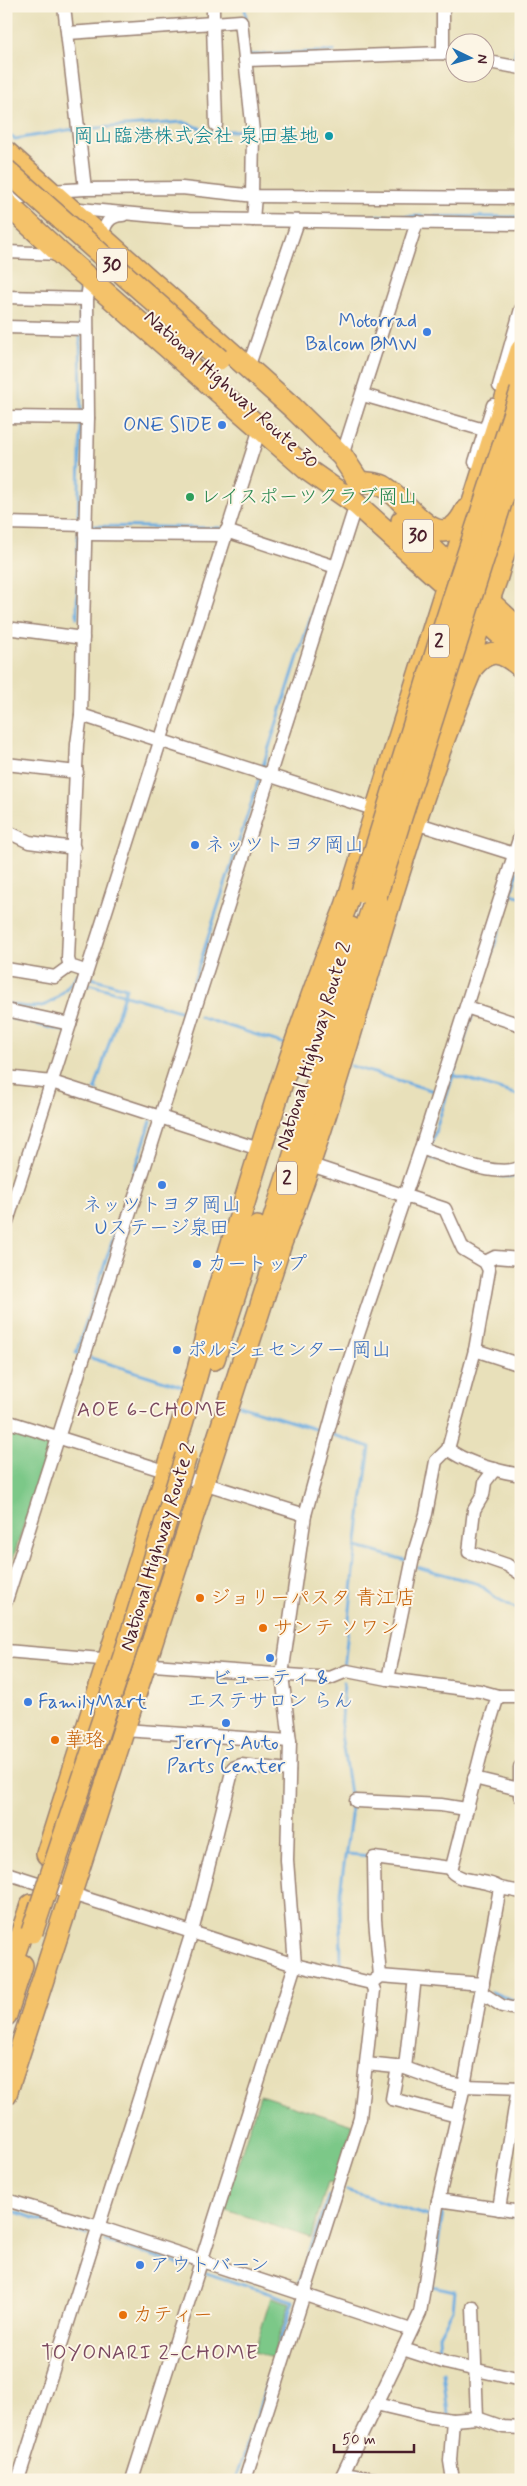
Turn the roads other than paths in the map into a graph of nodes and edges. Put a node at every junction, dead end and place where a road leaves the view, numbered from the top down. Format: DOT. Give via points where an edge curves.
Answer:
graph roads {
  1 [pos="64,6"];
  2 [pos="213,6"];
  3 [pos="443,6"];
  4 [pos="213,23"];
  5 [pos="445,32"];
  6 [pos="71,33"];
  7 [pos="444,51"];
  8 [pos="249,60"];
  9 [pos="494,63"];
  10 [pos="521,68"];
  11 [pos="216,125"];
  12 [pos="6,152"];
  13 [pos="6,170"];
  14 [pos="85,188"];
  15 [pos="6,189"];
  16 [pos="50,191"];
  17 [pos="253,196"];
  18 [pos="521,198"];
  19 [pos="6,202"];
  20 [pos="67,208"];
  21 [pos="133,215"];
  22 [pos="253,220"];
  23 [pos="298,221"];
  24 [pos="417,222"];
  25 [pos="521,224"];
  26 [pos="102,239"];
  27 [pos="6,252"];
  28 [pos="61,254"];
  29 [pos="84,294"];
  30 [pos="6,297"];
  31 [pos="521,308"];
  32 [pos="6,327"];
  33 [pos="83,329"];
  34 [pos="521,351"];
  35 [pos="214,364"];
  36 [pos="248,368"];
  37 [pos="521,391"];
  38 [pos="363,395"];
  39 [pos="6,417"];
  40 [pos="84,418"];
  41 [pos="260,428"];
  42 [pos="484,430"];
  43 [pos="521,440"];
  44 [pos="342,456"];
  45 [pos="360,482"];
  46 [pos="478,485"];
  47 [pos="521,495"];
  48 [pos="356,504"];
  49 [pos="517,521"];
  50 [pos="6,523"];
  51 [pos="83,527"];
  52 [pos="226,533"];
  53 [pos="330,565"];
  54 [pos="449,577"];
  55 [pos="486,608"];
  56 [pos="6,628"];
  57 [pos="521,631"];
  58 [pos="79,637"];
  59 [pos="521,653"];
  60 [pos="521,667"];
  61 [pos="464,688"];
  62 [pos="81,714"];
  63 [pos="159,739"];
  64 [pos="6,764"];
  65 [pos="73,772"];
  66 [pos="269,776"];
  67 [pos="375,810"];
  68 [pos="414,823"];
  69 [pos="6,831"];
  70 [pos="521,833"];
  71 [pos="70,848"];
  72 [pos="514,854"];
  73 [pos="369,894"];
  74 [pos="6,969"];
  75 [pos="67,969"];
  76 [pos="84,974"];
  77 [pos="344,1002"];
  78 [pos="471,1009"];
  79 [pos="6,1010"];
  80 [pos="521,1025"];
  81 [pos="68,1029"];
  82 [pos="6,1077"];
  83 [pos="52,1082"];
  84 [pos="159,1118"];
  85 [pos="426,1149"];
  86 [pos="262,1150"];
  87 [pos="311,1166"];
  88 [pos="520,1169"];
  89 [pos="404,1197"];
  90 [pos="6,1225"];
  91 [pos="257,1228"];
  92 [pos="281,1243"];
  93 [pos="521,1259"];
  94 [pos="485,1262"];
  95 [pos="475,1350"];
  96 [pos="521,1365"];
  97 [pos="199,1367"];
  98 [pos="6,1421"];
  99 [pos="60,1437"];
  100 [pos="448,1448"];
  101 [pos="192,1458"];
  102 [pos="495,1470"];
  103 [pos="168,1472"];
  104 [pos="521,1475"];
  105 [pos="202,1484"];
  106 [pos="305,1516"];
  107 [pos="521,1574"];
  108 [pos="6,1601"];
  109 [pos="6,1651"];
  110 [pos="108,1660"];
  111 [pos="145,1664"];
  112 [pos="282,1675"];
  113 [pos="388,1679"];
  114 [pos="498,1696"];
  115 [pos="521,1696"];
  116 [pos="124,1730"];
  117 [pos="290,1741"];
  118 [pos="520,1767"];
  119 [pos="289,1770"];
  120 [pos="474,1778"];
  121 [pos="520,1793"];
  122 [pos="356,1801"];
  123 [pos="466,1810"];
  124 [pos="452,1868"];
  125 [pos="6,1873"];
  126 [pos="38,1884"];
  127 [pos="500,1888"];
  128 [pos="521,1892"];
  129 [pos="71,1893"];
  130 [pos="192,1932"];
  131 [pos="38,1934"];
  132 [pos="295,1965"];
  133 [pos="6,1979"];
  134 [pos="375,1980"];
  135 [pos="414,1986"];
  136 [pos="483,1989"];
  137 [pos="521,2010"];
  138 [pos="6,2015"];
  139 [pos="33,2016"];
  140 [pos="6,2058"];
  141 [pos="366,2064"];
  142 [pos="401,2067"];
  143 [pos="464,2086"];
  144 [pos="519,2088"];
  145 [pos="6,2094"];
  146 [pos="6,2110"];
  147 [pos="457,2116"];
  148 [pos="6,2200"];
  149 [pos="438,2200"];
  150 [pos="499,2209"];
  151 [pos="521,2212"];
  152 [pos="99,2227"];
  153 [pos="200,2262"];
  154 [pos="304,2294"];
  155 [pos="473,2307"];
  156 [pos="411,2330"];
  157 [pos="403,2350"];
  158 [pos="476,2371"];
  159 [pos="521,2380"];
  160 [pos="376,2404"];
  161 [pos="477,2418"];
  162 [pos="450,2419"];
  163 [pos="521,2428"];
  164 [pos="342,2477"];
  165 [pos="18,2480"];
  166 [pos="132,2480"];
  167 [pos="245,2480"];
  168 [pos="380,2480"];
  169 [pos="453,2480"];
  1 -- 6 [label="street"];
  2 -- 4 [label="street"];
  3 -- 5 [label="street"];
  4 -- 6 [label="street"];
  4 -- 8 [label="street" via="242,21"];
  4 -- 11 [label="street"];
  6 -- 14 [label="street"];
  7 -- 8 [label="street"];
  8 -- 17 [label="street"];
  9 -- 10 [label="street"];
  12 -- 16 [label="highway"];
  13 -- 35 [label="highway, National Highway Route 30 / 30, bridge"];
  14 -- 16 [label="street"];
  14 -- 17 [label="street" via="182,188"];
  15 -- 35 [label="highway, National Highway Route 30 / 30"];
  16 -- 19 [label="street"];
  16 -- 20 [label="highway"];
  17 -- 18 [label="street"];
  17 -- 22 [label="street"];
  19 -- 20 [label="street"];
  19 -- 28 [label="highway"];
  20 -- 21 [label="street"];
  20 -- 26 [label="highway"];
  21 -- 22 [label="street"];
  21 -- 26 [label="street" via="112,218 105,226"];
  22 -- 23 [label="street"];
  23 -- 24 [label="street"];
  23 -- 36 [label="street"];
  24 -- 25 [label="street"];
  24 -- 38 [label="street"];
  26 -- 36 [label="highway"];
  27 -- 28 [label="street"];
  28 -- 29 [label="highway"];
  29 -- 30 [label="street"];
  29 -- 33 [label="street"];
  29 -- 41 [label="highway"];
  31 -- 42 [label="street"];
  32 -- 33 [label="street"];
  33 -- 40 [label="street"];
  34 -- 46 [label="highway"];
  35 -- 45 [label="highway, National Highway Route 30 / 30"];
  35 -- 48 [label="highway, National Highway Route 30 / 30"];
  36 -- 44 [label="highway"];
  37 -- 73 [label="highway, National Highway Route 2 / 2, bridge" via="444,627"];
  38 -- 42 [label="street"];
  38 -- 44 [label="street"];
  39 -- 40 [label="street"];
  40 -- 51 [label="street"];
  41 -- 48 [label="highway" via="309,471"];
  41 -- 52 [label="street"];
  42 -- 46 [label="street" via="472,472"];
  43 -- 73 [label="highway, National Highway Route 2 / 2, bridge"];
  44 -- 45 [label="highway"];
  45 -- 46 [label="highway" via="382,486 435,530 452,529 459,524"];
  45 -- 54 [label="highway, National Highway Route 30 / 30"];
  46 -- 54 [label="highway"];
  47 -- 49 [label="highway"];
  48 -- 53 [label="street"];
  48 -- 54 [label="highway, National Highway Route 30 / 30"];
  49 -- 55 [label="highway"];
  50 -- 51 [label="street"];
  51 -- 52 [label="street"];
  51 -- 58 [label="street"];
  52 -- 53 [label="street"];
  52 -- 63 [label="street"];
  53 -- 66 [label="street"];
  54 -- 55 [label="highway, National Highway Route 30 / 30"];
  54 -- 67 [label="highway"];
  55 -- 57 [label="highway, National Highway Route 30 / 30"];
  55 -- 59 [label="highway, National Highway Route 30 / 30"];
  55 -- 61 [label="highway"];
  56 -- 58 [label="street"];
  58 -- 62 [label="street"];
  60 -- 61 [label="highway" via="503,654 487,654 472,668"];
  61 -- 68 [label="highway"];
  62 -- 63 [label="street"];
  62 -- 65 [label="street"];
  63 -- 66 [label="street"];
  63 -- 76 [label="street"];
  64 -- 65 [label="street"];
  65 -- 71 [label="street"];
  66 -- 67 [label="street"];
  66 -- 84 [label="street"];
  67 -- 68 [label="street"];
  67 -- 86 [label="highway" via="346,906 318,976"];
  68 -- 72 [label="street"];
  68 -- 87 [label="highway"];
  69 -- 71 [label="street" via="29,842"];
  70 -- 72 [label="street"];
  71 -- 75 [label="street"];
  72 -- 78 [label="street"];
  73 -- 77 [label="highway, National Highway Route 2 / 2"];
  73 -- 91 [label="highway, National Highway Route 2 / 2"];
  74 -- 75 [label="street" via="55,977"];
  75 -- 76 [label="street"];
  76 -- 81 [label="street"];
  77 -- 92 [label="highway" via="329,1076 290,1200"];
  77 -- 101 [label="highway, National Highway Route 2 / 2"];
  78 -- 80 [label="street"];
  78 -- 85 [label="street" via="438,1093"];
  79 -- 81 [label="street"];
  81 -- 83 [label="street"];
  82 -- 83 [label="street"];
  83 -- 84 [label="street"];
  83 -- 90 [label="street"];
  84 -- 86 [label="street"];
  84 -- 99 [label="street"];
  85 -- 88 [label="street" via="484,1169 512,1172"];
  85 -- 89 [label="street"];
  86 -- 97 [label="highway" via="213,1307"];
  87 -- 89 [label="street"];
  87 -- 92 [label="highway"];
  89 -- 94 [label="street" via="445,1209 463,1249"];
  89 -- 106 [label="street" via="340,1388"];
  91 -- 97 [label="highway" via="241,1248"];
  91 -- 101 [label="highway, National Highway Route 2 / 2" via="219,1343"];
  92 -- 105 [label="highway"];
  93 -- 94 [label="street" via="495,1257"];
  94 -- 95 [label="street" via="489,1270"];
  95 -- 96 [label="street"];
  95 -- 100 [label="street"];
  97 -- 103 [label="highway"];
  98 -- 99 [label="street"];
  99 -- 103 [label="street"];
  99 -- 108 [label="street"];
  100 -- 102 [label="street" via="456,1455"];
  100 -- 113 [label="street" via="436,1461"];
  101 -- 131 [label="highway, National Highway Route 2 / 2, bridge" via="130,1638"];
  102 -- 104 [label="street"];
  102 -- 107 [label="street" via="485,1482 483,1495 474,1510 469,1552 507,1565"];
  103 -- 105 [label="street"];
  103 -- 110 [label="highway"];
  105 -- 106 [label="street"];
  105 -- 111 [label="highway"];
  106 -- 112 [label="street"];
  109 -- 110 [label="street"];
  110 -- 111 [label="street"];
  110 -- 126 [label="highway"];
  111 -- 112 [label="street"];
  111 -- 116 [label="highway"];
  112 -- 113 [label="street" via="330,1678 347,1670"];
  112 -- 117 [label="street"];
  113 -- 114 [label="street"];
  114 -- 115 [label="street"];
  114 -- 120 [label="street"];
  116 -- 117 [label="street"];
  116 -- 129 [label="highway"];
  117 -- 119 [label="street"];
  118 -- 121 [label="street"];
  119 -- 130 [label="street" via="241,1765 234,1768"];
  119 -- 132 [label="street" via="287,1860"];
  120 -- 121 [label="street"];
  120 -- 123 [label="street"];
  122 -- 123 [label="street" via="441,1805"];
  123 -- 124 [label="street"];
  124 -- 127 [label="street" via="456,1876"];
  124 -- 134 [label="street" via="374,1858"];
  125 -- 126 [label="street"];
  126 -- 129 [label="street"];
  126 -- 133 [label="highway"];
  127 -- 128 [label="street"];
  127 -- 136 [label="street"];
  129 -- 130 [label="street"];
  129 -- 139 [label="highway"];
  130 -- 132 [label="street"];
  130 -- 152 [label="street"];
  131 -- 138 [label="highway, National Highway Route 2 / 2"];
  131 -- 140 [label="highway, National Highway Route 2 / 2"];
  132 -- 134 [label="street"];
  132 -- 153 [label="street"];
  134 -- 136 [label="street"];
  134 -- 141 [label="street"];
  135 -- 142 [label="street"];
  136 -- 137 [label="street" via="502,2006"];
  136 -- 143 [label="street"];
  139 -- 145 [label="highway"];
  139 -- 146 [label="highway"];
  141 -- 142 [label="street"];
  141 -- 154 [label="street" via="360,2118"];
  142 -- 143 [label="street"];
  142 -- 147 [label="street" via="392,2099"];
  143 -- 144 [label="street"];
  143 -- 147 [label="street"];
  144 -- 150 [label="street"];
  147 -- 149 [label="street"];
  148 -- 152 [label="street"];
  149 -- 150 [label="street"];
  149 -- 156 [label="street" via="420,2313"];
  150 -- 151 [label="street"];
  152 -- 153 [label="street"];
  152 -- 165 [label="street"];
  153 -- 154 [label="street"];
  153 -- 166 [label="street"];
  154 -- 156 [label="street"];
  154 -- 167 [label="street"];
  155 -- 158 [label="street"];
  156 -- 157 [label="street"];
  157 -- 158 [label="street"];
  157 -- 160 [label="street"];
  158 -- 159 [label="street"];
  158 -- 161 [label="street"];
  160 -- 162 [label="street" via="406,2413"];
  160 -- 164 [label="street"];
  161 -- 162 [label="street"];
  161 -- 163 [label="street" via="503,2427"];
  162 -- 169 [label="street"];
  164 -- 168 [label="street"];
}
